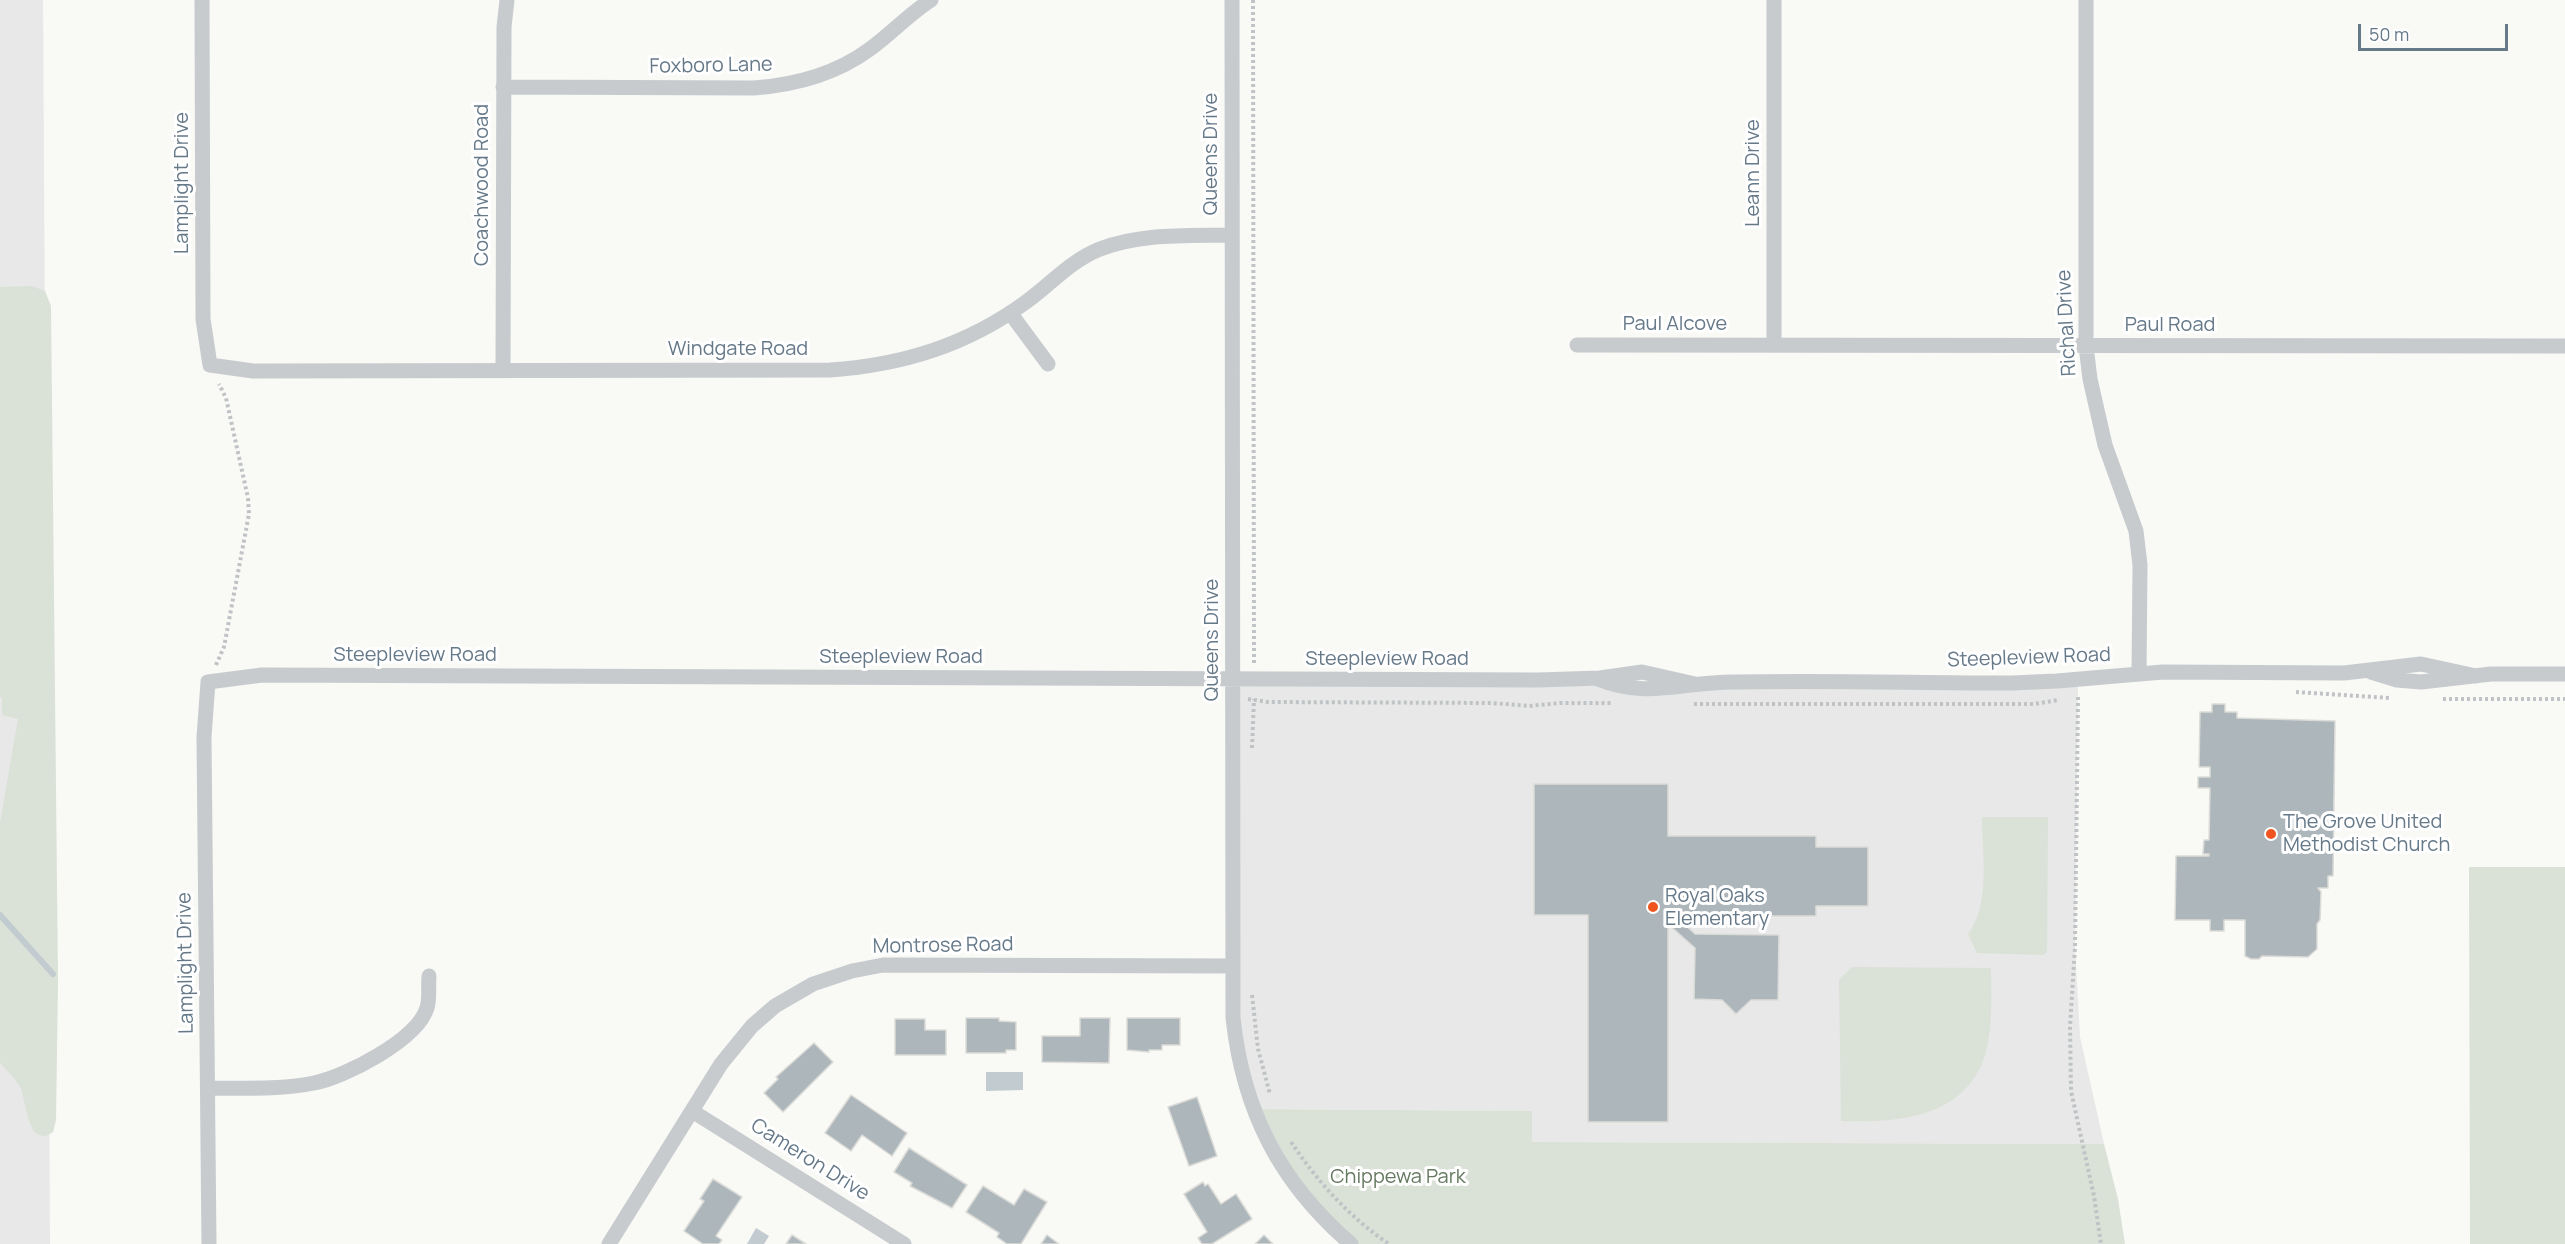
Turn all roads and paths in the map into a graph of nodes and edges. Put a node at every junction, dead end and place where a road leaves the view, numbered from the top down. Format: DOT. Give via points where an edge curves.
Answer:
graph roads {
  1 [pos="202,0"];
  2 [pos="507,0"];
  3 [pos="931,0"];
  4 [pos="1232,0"];
  5 [pos="1253,0"];
  6 [pos="1774,0"];
  7 [pos="2086,0"];
  8 [pos="503,87"];
  9 [pos="1231,235"];
  10 [pos="1011,314"];
  11 [pos="1577,345"];
  12 [pos="1774,345"];
  13 [pos="2086,346"];
  14 [pos="2565,346"];
  15 [pos="1048,364"];
  16 [pos="210,366"];
  17 [pos="503,370"];
  18 [pos="1254,654"];
  19 [pos="2139,673"];
  20 [pos="2565,674"];
  21 [pos="1233,679"];
  22 [pos="208,682"];
  23 [pos="2284,692"];
  24 [pos="2090,696"];
  25 [pos="2078,697"];
  26 [pos="2071,698"];
  27 [pos="2398,698"];
  28 [pos="2064,699"];
  29 [pos="2432,699"];
  30 [pos="2565,699"];
  31 [pos="1492,703"];
  32 [pos="1784,705"];
  33 [pos="1252,752"];
  34 [pos="1231,966"];
  35 [pos="429,976"];
  36 [pos="1252,992"];
  37 [pos="208,1088"];
  38 [pos="1271,1098"];
  39 [pos="692,1111"];
  40 [pos="1287,1137"];
  41 [pos="209,1244"];
  42 [pos="609,1244"];
  43 [pos="904,1244"];
  44 [pos="1351,1244"];
  45 [pos="1389,1244"];
  46 [pos="2101,1244"];
  1 -- 16 [label="street, Lamplight Drive" via="203,319"];
  2 -- 8 [label="street, Coachwood Road"];
  3 -- 8 [label="street, Foxboro Lane" via="853,60 783,86"];
  4 -- 9 [label="street, Queens Drive"];
  5 -- 18 [label="path"];
  6 -- 12 [label="street, Leann Drive"];
  7 -- 13 [label="street, Richal Drive"];
  8 -- 17 [label="street, Coachwood Road"];
  9 -- 10 [label="street, Windgate Road" via="1145,237 1098,250 1077,260"];
  9 -- 21 [label="street, Queens Drive"];
  10 -- 15 [label="street"];
  10 -- 17 [label="street, Windgate Road" via="949,346 862,368"];
  11 -- 12 [label="street, Paul Alcove"];
  12 -- 13 [label="street, Paul Road"];
  13 -- 14 [label="street, Paul Road"];
  13 -- 19 [label="street, Richal Drive" via="2105,445 2136,531 2140,565"];
  16 -- 17 [label="street, Windgate Road" via="253,371"];
  16 -- 22 [label="path" via="226,398 249,514 224,647"];
  19 -- 20 [label="street, Steepleview Road" via="2365,671 2421,664 2476,676"];
  19 -- 21 [label="street, Steepleview Road" via="2040,682 1695,684 1648,672 1595,678"];
  21 -- 22 [label="street, Steepleview Road" via="262,675"];
  21 -- 34 [label="street, Queens Drive"];
  22 -- 37 [label="street, Lamplight Drive" via="204,737"];
  23 -- 27 [label="path"];
  24 -- 25 [label="path"];
  25 -- 26 [label="path"];
  25 -- 46 [label="path" via="2071,1091"];
  28 -- 32 [label="path" via="2034,704"];
  29 -- 30 [label="path"];
  31 -- 33 [label="path" via="1254,699"];
  34 -- 39 [label="street, Montrose Road" via="904,965 852,971 802,989 758,1020 730,1052"];
  34 -- 44 [label="street, Queens Drive" via="1236,1049 1252,1109 1299,1191"];
  35 -- 37 [label="street" via="426,1009 410,1033 356,1066 315,1083"];
  36 -- 38 [label="path" via="1258,1049"];
  37 -- 41 [label="street, Lamplight Drive"];
  39 -- 42 [label="street, Montrose Road"];
  39 -- 43 [label="street, Cameron Drive"];
  40 -- 45 [label="path" via="1330,1194 1362,1226"];
}
